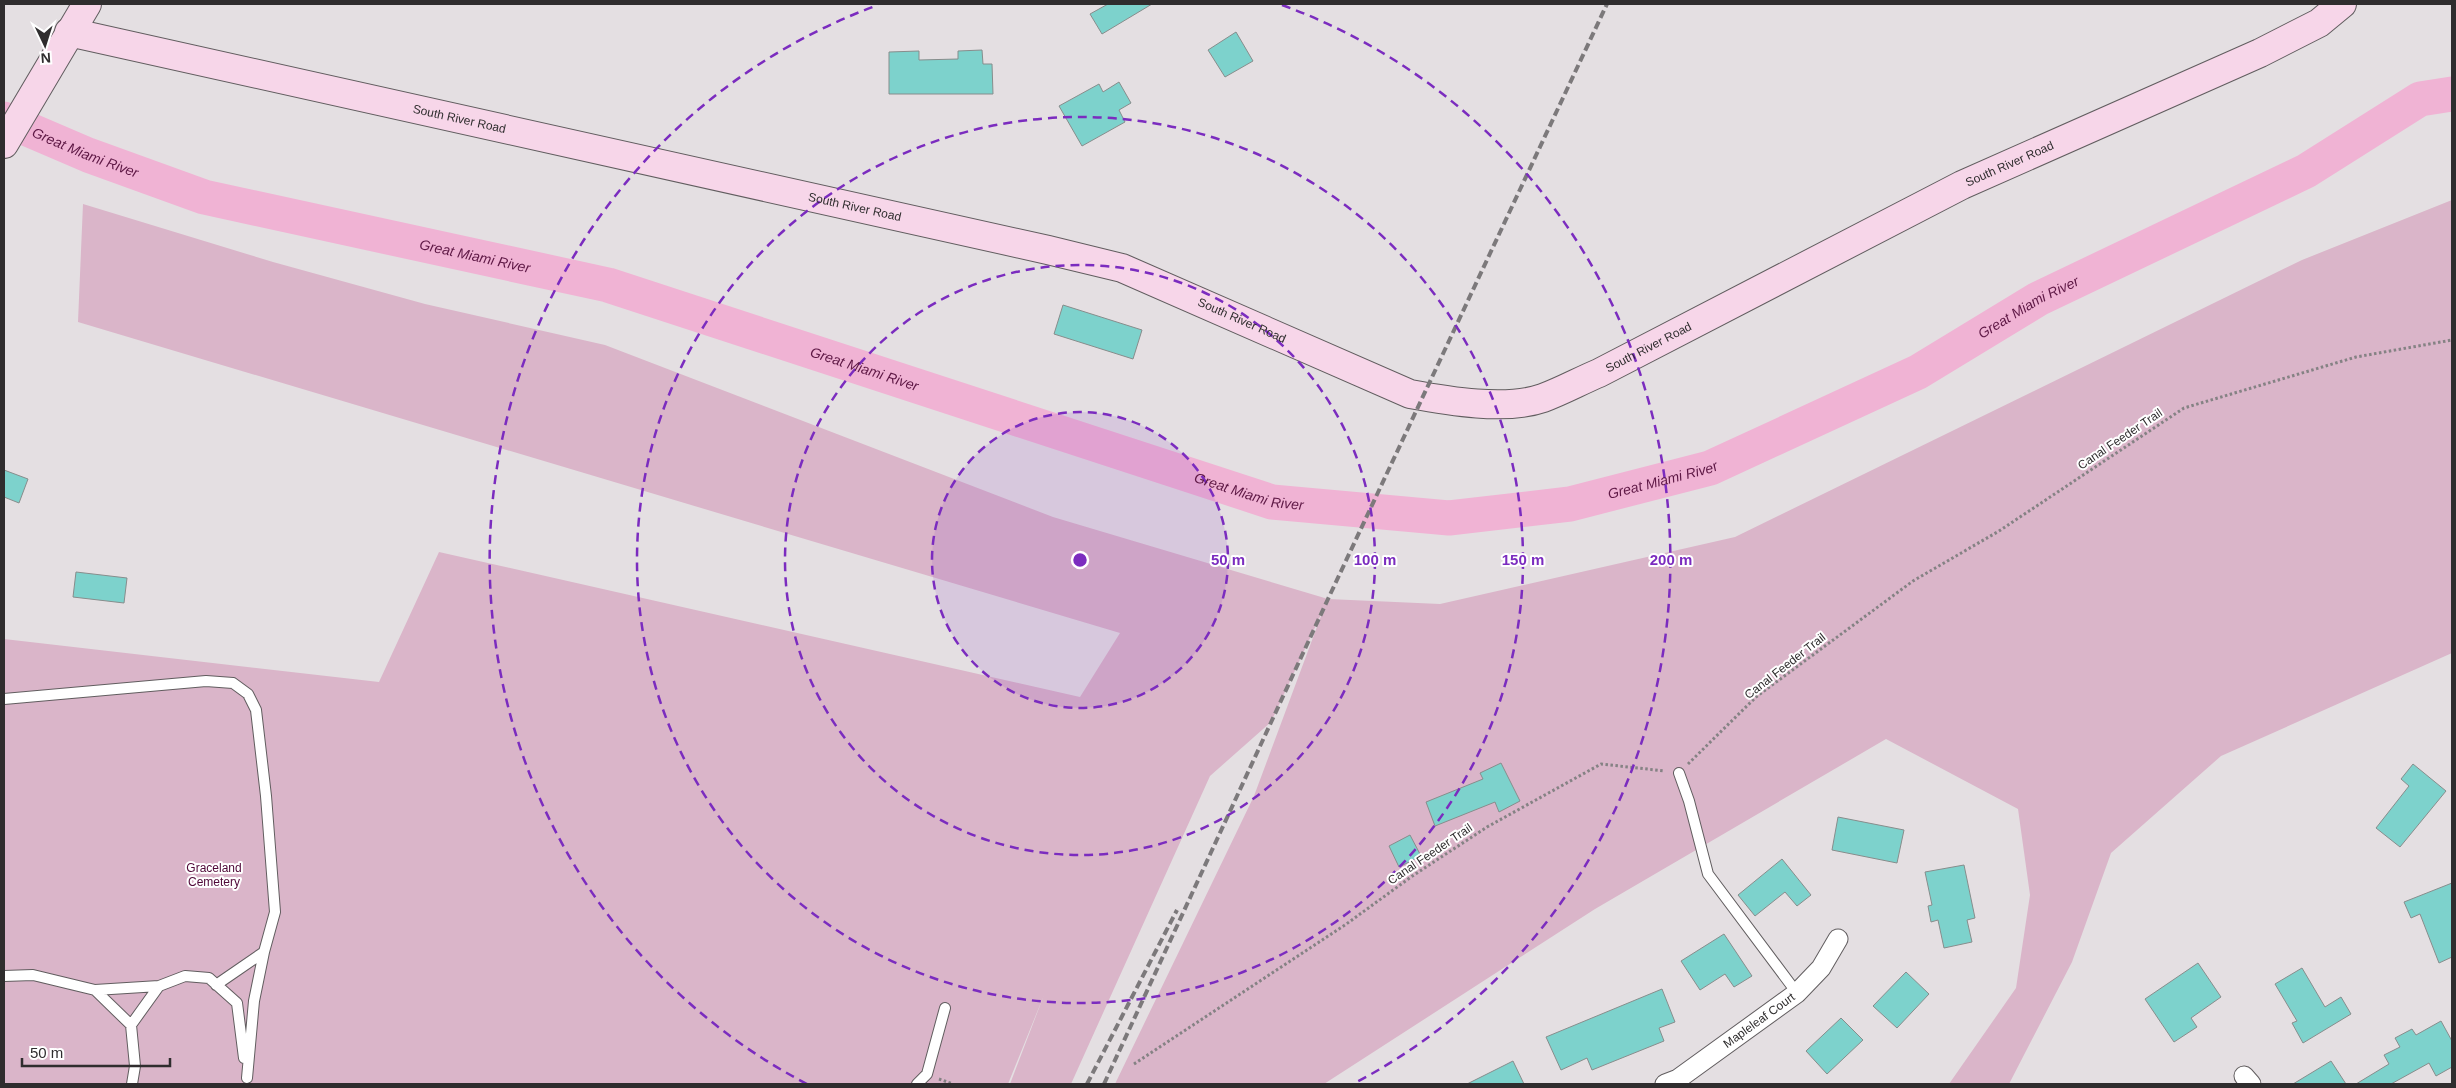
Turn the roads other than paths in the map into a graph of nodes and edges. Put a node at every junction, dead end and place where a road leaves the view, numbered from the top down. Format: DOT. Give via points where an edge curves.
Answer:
graph roads {
  1 [pos="87,4"];
  2 [pos="2342,4"];
  3 [pos="69,32"];
  4 [pos="4,144"];
  5 [pos="4,699"];
  6 [pos="1679,773"];
  7 [pos="1838,939"];
  8 [pos="264,952"];
  9 [pos="4,976"];
  10 [pos="216,984"];
  11 [pos="159,986"];
  12 [pos="96,990"];
  13 [pos="1797,993"];
  14 [pos="945,1008"];
  15 [pos="131,1025"];
  16 [pos="247,1081"];
  17 [pos="132,1084"];
  18 [pos="917,1084"];
  19 [pos="1665,1084"];
  1 -- 3 [label="street"];
  2 -- 3 [label="street, South River Road" via="2319,23 2260,53 1962,185 1599,372 1541,398 1500,404 1457,402 1410,394 1122,268"];
  3 -- 4 [label="street"];
  5 -- 8 [label="lane" via="206,681 234,683 248,694 256,710 275,912"];
  6 -- 13 [label="lane" via="1708,874"];
  7 -- 13 [label="street, Mapleleaf Court" via="1822,968"];
  8 -- 10 [label="lane"];
  8 -- 16 [label="lane" via="254,1001"];
  9 -- 12 [label="lane" via="33,975"];
  10 -- 11 [label="lane" via="208,978 185,976"];
  10 -- 16 [label="lane" via="237,1003"];
  11 -- 12 [label="lane"];
  11 -- 15 [label="lane"];
  12 -- 15 [label="lane"];
  13 -- 19 [label="street, Mapleleaf Court" via="1678,1079"];
  14 -- 18 [label="lane" via="927,1074"];
  15 -- 17 [label="lane" via="135,1066"];
}
